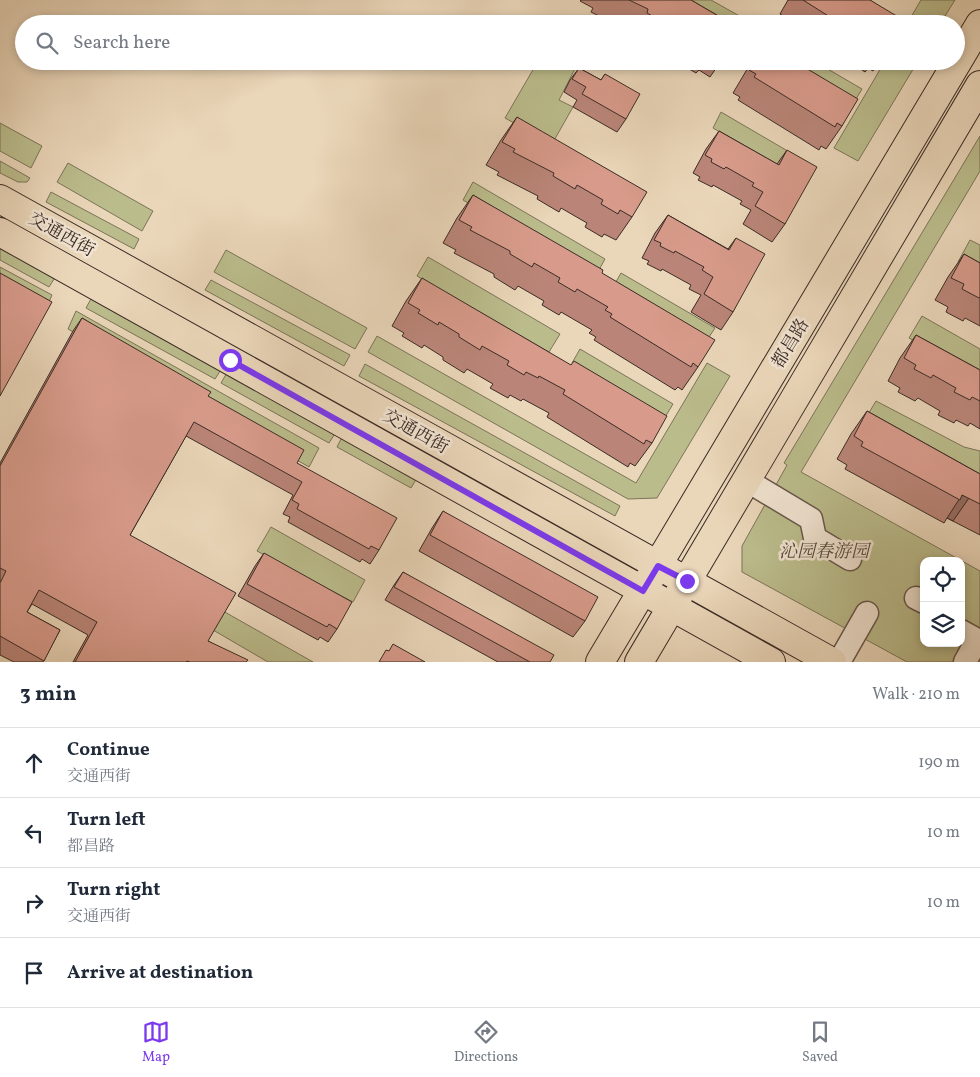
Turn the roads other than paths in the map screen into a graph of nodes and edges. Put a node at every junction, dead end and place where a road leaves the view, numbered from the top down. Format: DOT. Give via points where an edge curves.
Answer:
graph roads {
  1 [pos="980,24"];
  2 [pos="965,49"];
  3 [pos="953,70"];
  4 [pos="980,84"];
  5 [pos="0,199"];
  6 [pos="0,232"];
  7 [pos="746,480"];
  8 [pos="850,559"];
  9 [pos="658,566"];
  10 [pos="687,581"];
  11 [pos="643,591"];
  12 [pos="672,606"];
  13 [pos="867,613"];
  14 [pos="965,633"];
  15 [pos="600,662"];
  16 [pos="639,662"];
  17 [pos="771,662"];
  18 [pos="832,662"];
  19 [pos="839,662"];
  20 [pos="966,662"];
  1 -- 2 [label="main road, 都昌路"];
  3 -- 9 [label="main road, 都昌路"];
  4 -- 7 [label="main road, 都昌路"];
  5 -- 9 [label="main road, 交通西街"];
  6 -- 11 [label="main road, 交通西街"];
  7 -- 8 [label="street" via="811,519 815,538"];
  7 -- 10 [label="main road, 都昌路"];
  9 -- 10 [label="main road, 交通西街"];
  9 -- 11 [label="main road, 都昌路"];
  10 -- 12 [label="main road, 都昌路"];
  10 -- 18 [label="main road, 交通西街"];
  11 -- 12 [label="main road, 交通西街"];
  11 -- 15 [label="main road, 都昌路"];
  12 -- 16 [label="main road, 都昌路"];
  12 -- 17 [label="main road, 交通西街"];
  13 -- 19 [label="street"];
  14 -- 20 [label="street" via="977,640"];
}
